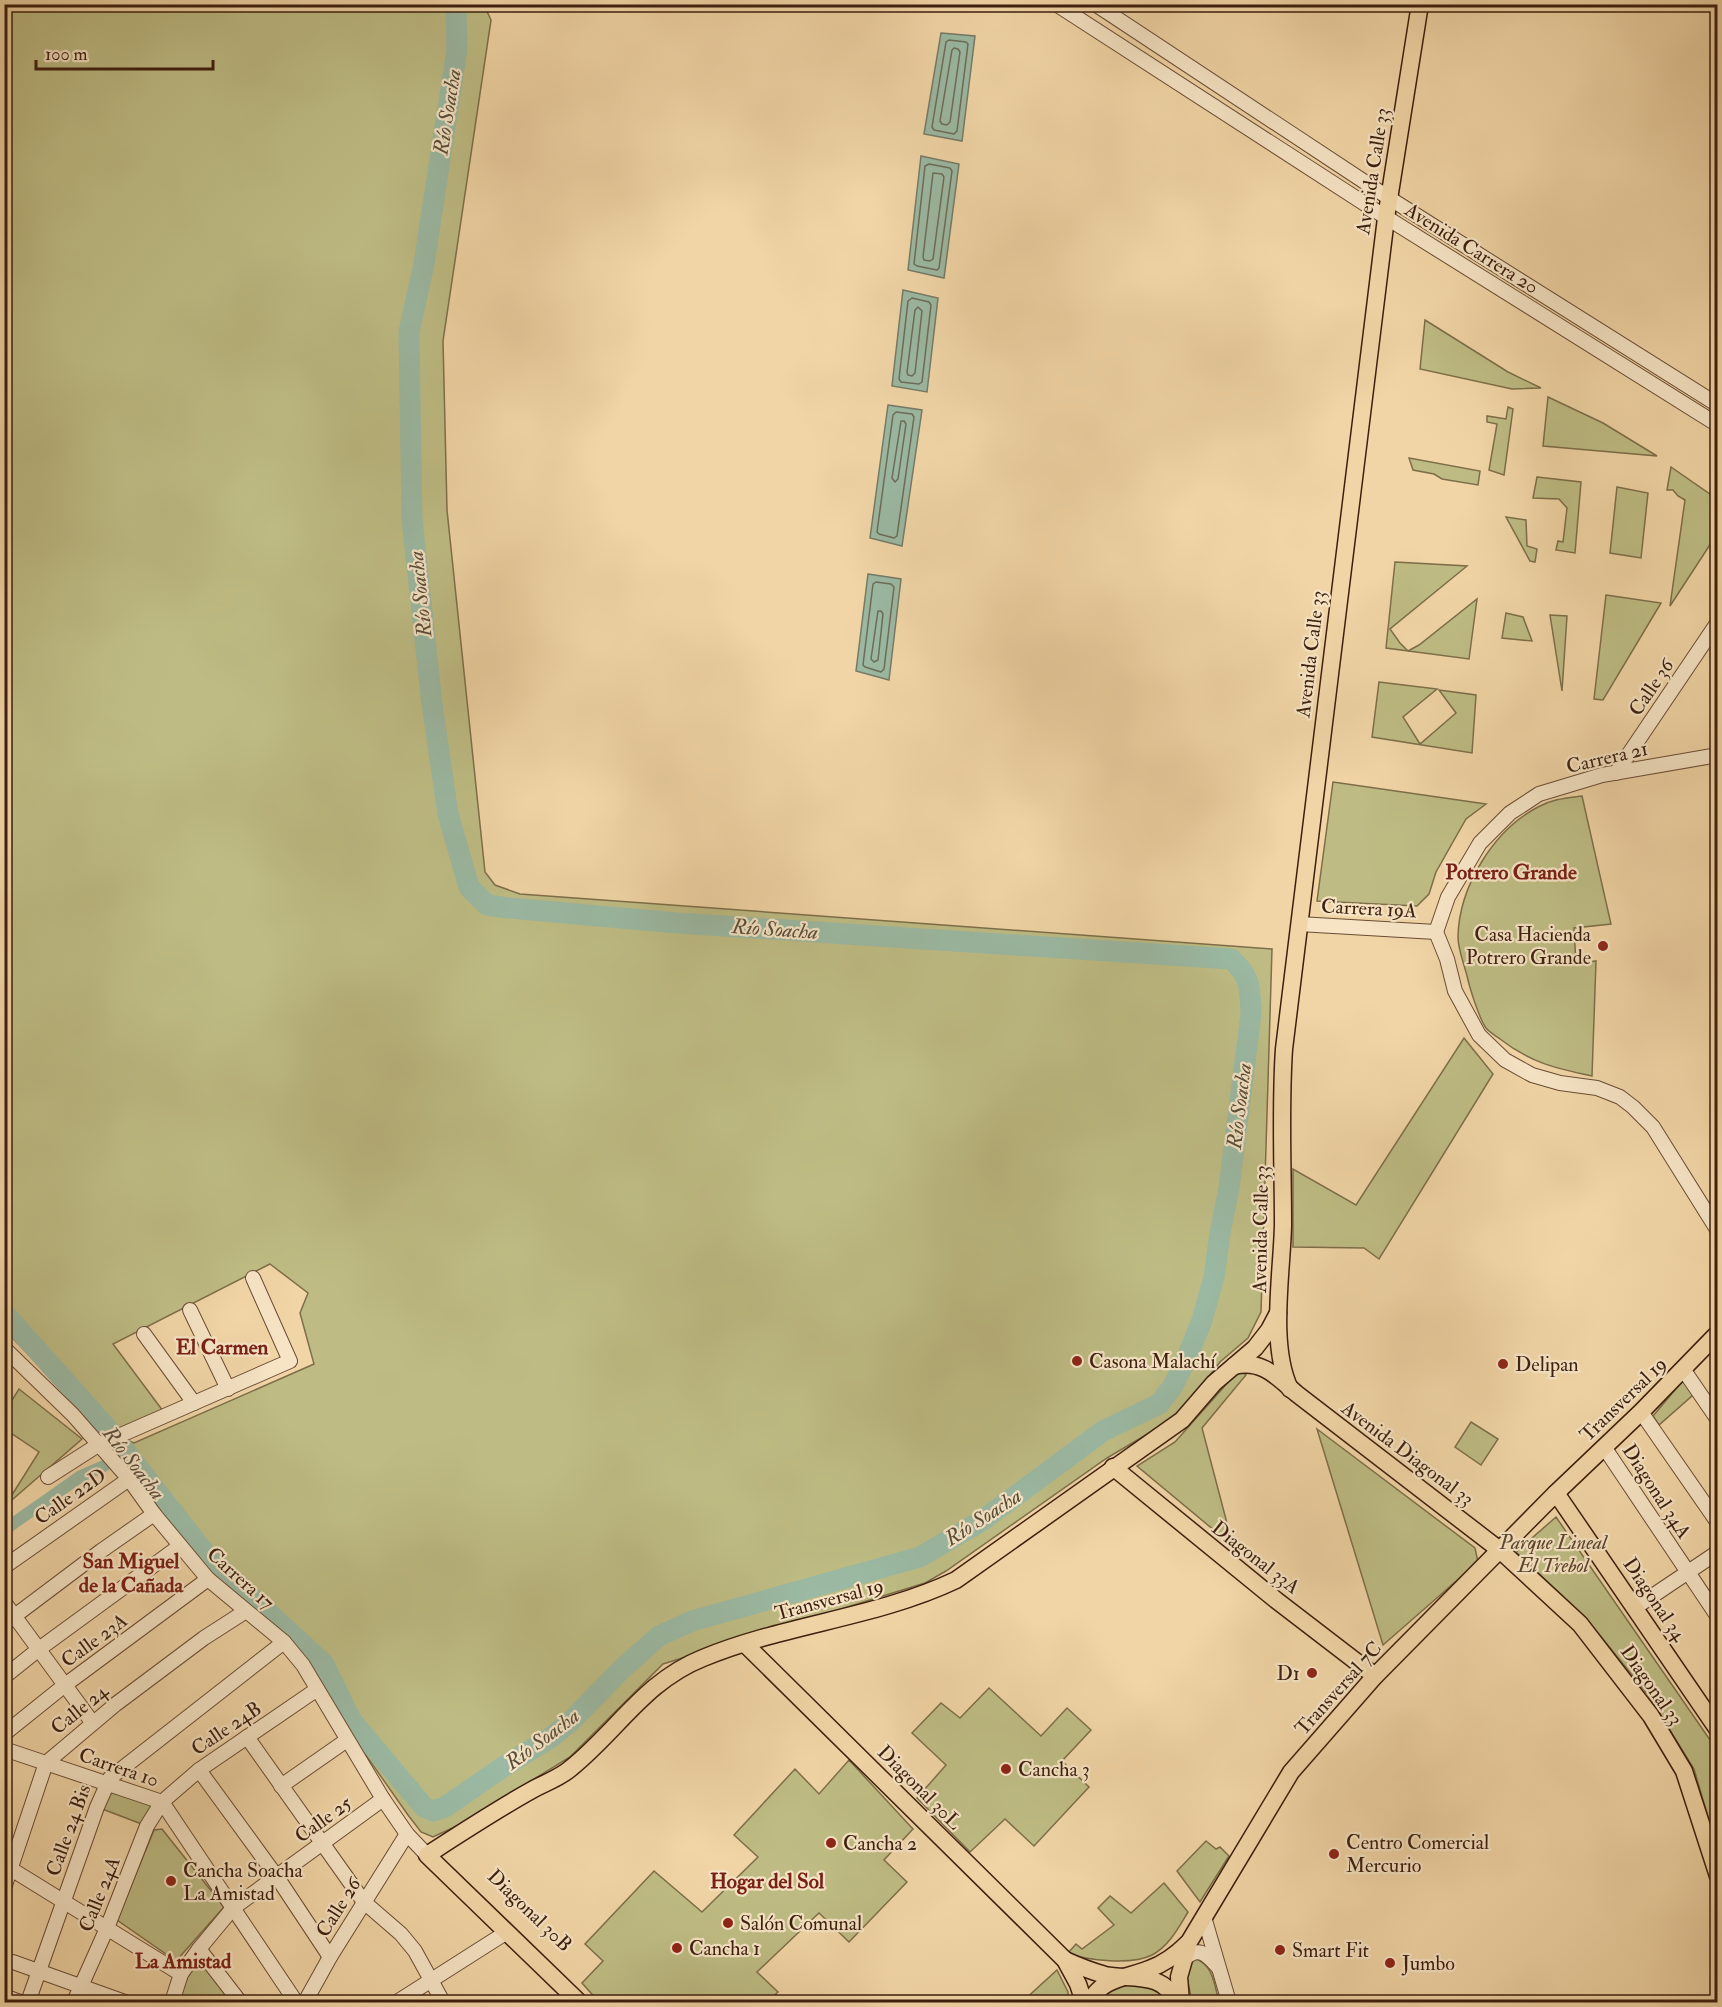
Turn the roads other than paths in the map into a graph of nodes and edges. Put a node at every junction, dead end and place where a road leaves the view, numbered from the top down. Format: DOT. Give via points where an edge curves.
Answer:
graph roads {
  1 [pos="1056,4"];
  2 [pos="1095,4"];
  3 [pos="1420,4"];
  4 [pos="1389,198"];
  5 [pos="1386,218"];
  6 [pos="1718,405"];
  7 [pos="1718,425"];
  8 [pos="1718,622"];
  9 [pos="1718,755"];
  10 [pos="1616,773"];
  11 [pos="1299,924"];
  12 [pos="1437,932"];
  13 [pos="1703,1206"];
  14 [pos="1718,1218"];
  15 [pos="1718,1231"];
  16 [pos="252,1278"];
  17 [pos="190,1310"];
  18 [pos="1278,1311"];
  19 [pos="1718,1333"];
  20 [pos="144,1334"];
  21 [pos="1718,1347"];
  22 [pos="4,1348"];
  23 [pos="1696,1356"];
  24 [pos="1233,1366"];
  25 [pos="1683,1369"];
  26 [pos="228,1389"];
  27 [pos="1290,1389"];
  28 [pos="194,1403"];
  29 [pos="1641,1412"];
  30 [pos="1718,1420"];
  31 [pos="103,1443"];
  32 [pos="1604,1447"];
  33 [pos="1113,1467"];
  34 [pos="48,1477"];
  35 [pos="129,1479"];
  36 [pos="1556,1493"];
  37 [pos="154,1514"];
  38 [pos="1718,1523"];
  39 [pos="180,1546"];
  40 [pos="1501,1551"];
  41 [pos="1718,1552"];
  42 [pos="4,1567"];
  43 [pos="1687,1572"];
  44 [pos="208,1579"];
  45 [pos="4,1602"];
  46 [pos="1636,1607"];
  47 [pos="246,1611"];
  48 [pos="1718,1617"];
  49 [pos="10,1620"];
  50 [pos="284,1642"];
  51 [pos="746,1644"];
  52 [pos="39,1649"];
  53 [pos="1375,1676"];
  54 [pos="4,1677"];
  55 [pos="65,1685"];
  56 [pos="316,1690"];
  57 [pos="92,1722"];
  58 [pos="1718,1730"];
  59 [pos="4,1734"];
  60 [pos="247,1737"];
  61 [pos="347,1740"];
  62 [pos="4,1749"];
  63 [pos="46,1763"];
  64 [pos="199,1770"];
  65 [pos="106,1783"];
  66 [pos="281,1786"];
  67 [pos="382,1800"];
  68 [pos="162,1802"];
  69 [pos="407,1834"];
  70 [pos="322,1843"];
  71 [pos="431,1852"];
  72 [pos="11,1869"];
  73 [pos="1718,1876"];
  74 [pos="277,1877"];
  75 [pos="4,1888"];
  76 [pos="63,1901"];
  77 [pos="364,1902"];
  78 [pos="233,1908"];
  79 [pos="1204,1917"];
  80 [pos="107,1928"];
  81 [pos="507,1932"];
  82 [pos="1189,1942"];
  83 [pos="199,1949"];
  84 [pos="330,1957"];
  85 [pos="1065,1960"];
  86 [pos="1183,1960"];
  87 [pos="13,1962"];
  88 [pos="1219,1969"];
  89 [pos="39,1971"];
  90 [pos="182,1974"];
  91 [pos="1124,1977"];
  92 [pos="432,1981"];
  93 [pos="81,1987"];
  94 [pos="4,1996"];
  95 [pos="20,2002"];
  96 [pos="28,2002"];
  97 [pos="74,2002"];
  98 [pos="125,2002"];
  99 [pos="172,2002"];
  100 [pos="238,2002"];
  101 [pos="296,2002"];
  102 [pos="305,2002"];
  103 [pos="397,2002"];
  104 [pos="443,2002"];
  105 [pos="579,2002"];
  106 [pos="593,2002"];
  107 [pos="1084,2002"];
  108 [pos="1090,2002"];
  109 [pos="1175,2002"];
  110 [pos="1181,2002"];
  111 [pos="1229,2002"];
  1 -- 5 [label="street, Avenida Carrera 20"];
  2 -- 4 [label="street, Avenida Carrera 20"];
  3 -- 4 [label="main road, Avenida Calle 33"];
  4 -- 5 [label="main road, Avenida Calle 33"];
  4 -- 6 [label="street, Avenida Carrera 20"];
  5 -- 7 [label="street, Avenida Carrera 20"];
  5 -- 11 [label="main road, Avenida Calle 33"];
  8 -- 10 [label="street, Calle 36"];
  9 -- 10 [label="street, Carrera 21"];
  10 -- 12 [label="street, Carrera 21" via="1539,794 1510,813 1480,843 1461,872"];
  11 -- 12 [label="street, Carrera 19A"];
  11 -- 18 [label="main road, Avenida Calle 33" via="1280,1098 1283,1223"];
  12 -- 13 [label="street" via="1455,991 1479,1035 1505,1059 1532,1075 1597,1088 1620,1097 1653,1127"];
  13 -- 14 [label="street"];
  13 -- 15 [label="street"];
  16 -- 26 [label="street" via="290,1361"];
  17 -- 26 [label="street"];
  18 -- 24 [label="main road, Transversal 19" via="1255,1348"];
  18 -- 27 [label="main road, Avenida Calle 33" via="1283,1375"];
  19 -- 23 [label="main road, Transversal 19"];
  20 -- 28 [label="street"];
  21 -- 23 [label="street"];
  22 -- 31 [label="street, Carrera 17"];
  23 -- 25 [label="main road, Transversal 19"];
  24 -- 27 [label="main road, Avenida Diagonal 33" via="1246,1363 1262,1367"];
  24 -- 33 [label="main road, Transversal 19" via="1182,1420"];
  25 -- 29 [label="main road, Transversal 19"];
  25 -- 30 [label="street"];
  26 -- 28 [label="street"];
  27 -- 40 [label="main road, Avenida Diagonal 33"];
  28 -- 31 [label="street"];
  29 -- 32 [label="main road, Transversal 19"];
  29 -- 38 [label="street"];
  31 -- 34 [label="street"];
  31 -- 35 [label="street, Carrera 17"];
  32 -- 36 [label="main road, Transversal 19"];
  32 -- 43 [label="street, Diagonal 34A"];
  33 -- 51 [label="main road, Transversal 19" via="948,1584 876,1609"];
  33 -- 53 [label="main road, Diagonal 33A"];
  35 -- 37 [label="street, Carrera 17"];
  35 -- 42 [label="street, Calle 22D"];
  36 -- 40 [label="main road, Transversal 7C"];
  36 -- 46 [label="main road, Diagonal 34"];
  37 -- 39 [label="street, Carrera 17"];
  37 -- 49 [label="street"];
  39 -- 44 [label="street, Carrera 17"];
  39 -- 52 [label="street"];
  40 -- 53 [label="main road, Transversal 7C"];
  40 -- 73 [label="main road, Diagonal 33" via="1580,1624 1651,1716 1684,1771"];
  41 -- 43 [label="street"];
  43 -- 46 [label="street"];
  43 -- 48 [label="street, Diagonal 34A"];
  44 -- 47 [label="street, Carrera 17"];
  44 -- 55 [label="street, Calle 23A"];
  45 -- 49 [label="street"];
  46 -- 58 [label="main road, Diagonal 34"];
  47 -- 50 [label="street, Carrera 17"];
  47 -- 57 [label="street, Calle 24"];
  49 -- 52 [label="street"];
  50 -- 56 [label="street, Carrera 17" via="303,1665"];
  50 -- 65 [label="street, Calle 24 Bis"];
  51 -- 71 [label="main road, Transversal 19" via="672,1673 569,1770"];
  51 -- 85 [label="main road, Diagonal 30L"];
  52 -- 54 [label="street"];
  52 -- 55 [label="street"];
  53 -- 79 [label="main road, Transversal 7C" via="1291,1772"];
  55 -- 57 [label="street"];
  55 -- 59 [label="street, Calle 23A"];
  56 -- 60 [label="street, Calle 24B"];
  56 -- 61 [label="street, Carrera 17"];
  57 -- 63 [label="street, Calle 24"];
  60 -- 64 [label="street, Calle 24B"];
  60 -- 66 [label="street"];
  61 -- 66 [label="street"];
  61 -- 67 [label="street, Carrera 17"];
  62 -- 63 [label="street, Carrera 10"];
  63 -- 65 [label="street, Carrera 10"];
  63 -- 72 [label="street, Calle 24"];
  64 -- 68 [label="street, Calle 24B"];
  64 -- 74 [label="street"];
  65 -- 68 [label="street, Carrera 10"];
  65 -- 76 [label="street, Calle 24 Bis"];
  66 -- 70 [label="street"];
  67 -- 69 [label="street, Carrera 17"];
  67 -- 70 [label="street, Calle 25"];
  68 -- 78 [label="street, Carrera 10"];
  68 -- 80 [label="street, Calle 24A" via="147,1826"];
  69 -- 71 [label="street, Carrera 17"];
  69 -- 77 [label="street, Calle 26"];
  70 -- 74 [label="street, Calle 25"];
  70 -- 77 [label="street"];
  71 -- 81 [label="main road, Diagonal 30B"];
  71 -- 106 [label="main road, Diagonal 30B"];
  72 -- 75 [label="street, Calle 24"];
  72 -- 76 [label="street"];
  74 -- 78 [label="street, Calle 25"];
  74 -- 84 [label="street"];
  76 -- 80 [label="street"];
  76 -- 89 [label="street, Calle 24 Bis"];
  77 -- 84 [label="street, Calle 26"];
  77 -- 92 [label="street" via="401,1934"];
  78 -- 83 [label="street, Calle 25"];
  78 -- 101 [label="street, Carrera 10"];
  79 -- 82 [label="main road, Transversal 7C"];
  79 -- 88 [label="street"];
  80 -- 90 [label="street"];
  80 -- 93 [label="street, Calle 24A"];
  81 -- 92 [label="street"];
  81 -- 105 [label="main road, Diagonal 30B"];
  82 -- 86 [label="main road, Transversal 7C"];
  82 -- 91 [label="main road, Transversal 7C" via="1161,1964"];
  83 -- 90 [label="street, Calle 25"];
  83 -- 100 [label="street"];
  84 -- 102 [label="street, Calle 26"];
  85 -- 91 [label="main road" via="1106,1975"];
  85 -- 107 [label="main road"];
  86 -- 88 [label="street" via="1199,1952"];
  86 -- 110 [label="main road, Transversal 7C" via="1179,1977"];
  87 -- 89 [label="street"];
  88 -- 111 [label="street"];
  89 -- 93 [label="street"];
  89 -- 96 [label="street, Calle 24 Bis"];
  90 -- 99 [label="street, Calle 25"];
  91 -- 108 [label="main road, Transversal 7C" via="1101,1988"];
  91 -- 109 [label="main road" via="1154,1980"];
  92 -- 103 [label="street"];
  92 -- 104 [label="street"];
  93 -- 97 [label="street, Calle 24A"];
  93 -- 98 [label="street"];
  94 -- 95 [label="street"];
}
